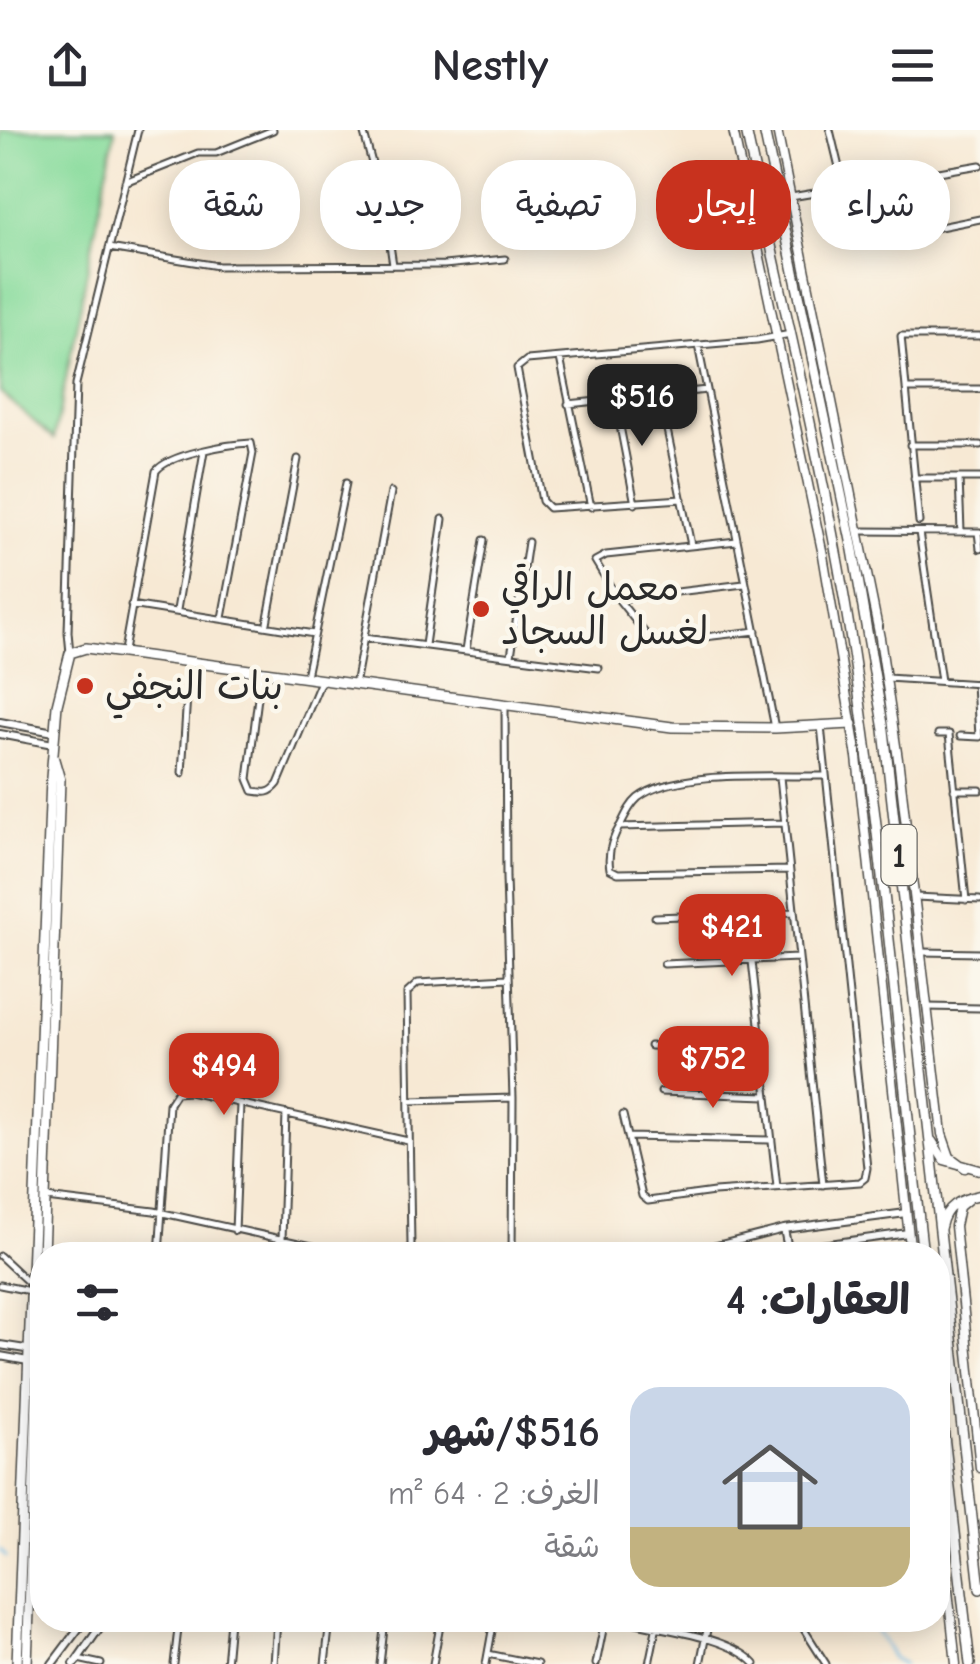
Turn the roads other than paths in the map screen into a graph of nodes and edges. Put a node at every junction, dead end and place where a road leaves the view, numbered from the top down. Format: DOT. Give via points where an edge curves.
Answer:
graph roads {
  1 [pos="138,130"];
  2 [pos="273,130"];
  3 [pos="362,130"];
  4 [pos="733,130"];
  5 [pos="746,130"];
  6 [pos="764,130"];
  7 [pos="776,130"];
  8 [pos="830,130"];
  9 [pos="783,160"];
  10 [pos="837,160"];
  11 [pos="980,165"];
  12 [pos="950,170"];
  13 [pos="125,182"];
  14 [pos="811,194"];
  15 [pos="791,197"];
  16 [pos="980,219"];
  17 [pos="950,225"];
  18 [pos="108,248"];
  19 [pos="505,259"];
  20 [pos="393,265"];
  21 [pos="791,334"];
  22 [pos="980,336"];
  23 [pos="778,337"];
  24 [pos="698,345"];
  25 [pos="560,358"];
  26 [pos="826,359"];
  27 [pos="813,362"];
  28 [pos="906,389"];
  29 [pos="708,390"];
  30 [pos="980,390"];
  31 [pos="660,396"];
  32 [pos="615,400"];
  33 [pos="568,404"];
  34 [pos="835,434"];
  35 [pos="910,445"];
  36 [pos="980,445"];
  37 [pos="204,451"];
  38 [pos="298,459"];
  39 [pos="914,478"];
  40 [pos="959,478"];
  41 [pos="980,478"];
  42 [pos="346,483"];
  43 [pos="391,492"];
  44 [pos="682,499"];
  45 [pos="635,504"];
  46 [pos="591,507"];
  47 [pos="444,520"];
  48 [pos="919,522"];
  49 [pos="962,531"];
  50 [pos="860,532"];
  51 [pos="920,532"];
  52 [pos="979,532"];
  53 [pos="484,540"];
  54 [pos="736,541"];
  55 [pos="528,542"];
  56 [pos="691,545"];
  57 [pos="980,549"];
  58 [pos="853,550"];
  59 [pos="836,552"];
  60 [pos="746,584"];
  61 [pos="618,599"];
  62 [pos="131,605"];
  63 [pos="178,610"];
  64 [pos="222,618"];
  65 [pos="266,625"];
  66 [pos="849,628"];
  67 [pos="836,630"];
  68 [pos="756,631"];
  69 [pos="314,634"];
  70 [pos="364,638"];
  71 [pos="875,639"];
  72 [pos="425,645"];
  73 [pos="466,650"];
  74 [pos="70,653"];
  75 [pos="123,654"];
  76 [pos="511,656"];
  77 [pos="188,664"];
  78 [pos="599,668"];
  79 [pos="261,673"];
  80 [pos="887,678"];
  81 [pos="305,679"];
  82 [pos="321,681"];
  83 [pos="941,682"];
  84 [pos="978,683"];
  85 [pos="356,685"];
  86 [pos="505,705"];
  87 [pos="862,713"];
  88 [pos="851,720"];
  89 [pos="0,722"];
  90 [pos="821,726"];
  91 [pos="775,728"];
  92 [pos="54,732"];
  93 [pos="0,734"];
  94 [pos="938,734"];
  95 [pos="960,736"];
  96 [pos="979,737"];
  97 [pos="53,748"];
  98 [pos="894,766"];
  99 [pos="182,773"];
  100 [pos="824,776"];
  101 [pos="780,777"];
  102 [pos="954,790"];
  103 [pos="980,790"];
  104 [pos="784,823"];
  105 [pos="619,826"];
  106 [pos="788,870"];
  107 [pos="915,898"];
  108 [pos="966,900"];
  109 [pos="980,900"];
  110 [pos="793,912"];
  111 [pos="656,918"];
  112 [pos="921,952"];
  113 [pos="980,952"];
  114 [pos="798,958"];
  115 [pos="752,961"];
  116 [pos="664,964"];
  117 [pos="508,978"];
  118 [pos="927,1007"];
  119 [pos="980,1008"];
  120 [pos="650,1046"];
  121 [pos="760,1049"];
  122 [pos="902,1058"];
  123 [pos="889,1060"];
  124 [pos="928,1061"];
  125 [pos="661,1092"];
  126 [pos="766,1096"];
  127 [pos="513,1098"];
  128 [pos="408,1101"];
  129 [pos="240,1104"];
  130 [pos="286,1113"];
  131 [pos="623,1115"];
  132 [pos="628,1137"];
  133 [pos="770,1140"];
  134 [pos="932,1140"];
  135 [pos="408,1141"];
  136 [pos="965,1168"];
  137 [pos="980,1170"];
  138 [pos="823,1185"];
  139 [pos="777,1186"];
  140 [pos="975,1196"];
  141 [pos="46,1198"];
  142 [pos="161,1213"];
  143 [pos="906,1213"];
  144 [pos="941,1227"];
  145 [pos="784,1229"];
  146 [pos="236,1230"];
  147 [pos="908,1233"];
  148 [pos="282,1240"];
  149 [pos="33,1242"];
  150 [pos="45,1242"];
  151 [pos="160,1242"];
  152 [pos="292,1242"];
  153 [pos="410,1242"];
  154 [pos="512,1242"];
  155 [pos="732,1242"];
  156 [pos="787,1242"];
  157 [pos="836,1242"];
  158 [pos="909,1242"];
  159 [pos="922,1242"];
  160 [pos="942,1242"];
  161 [pos="0,1256"];
  162 [pos="0,1286"];
  163 [pos="30,1287"];
  164 [pos="30,1288"];
  165 [pos="961,1298"];
  166 [pos="950,1299"];
  167 [pos="950,1333"];
  168 [pos="0,1345"];
  169 [pos="30,1355"];
  170 [pos="0,1356"];
  171 [pos="30,1356"];
  172 [pos="30,1444"];
  173 [pos="980,1468"];
  174 [pos="950,1488"];
  175 [pos="30,1578"];
  176 [pos="980,1589"];
  177 [pos="950,1609"];
  178 [pos="75,1632"];
  179 [pos="96,1632"];
  180 [pos="178,1632"];
  181 [pos="229,1632"];
  182 [pos="276,1632"];
  183 [pos="329,1632"];
  184 [pos="384,1632"];
  185 [pos="439,1632"];
  186 [pos="492,1632"];
  187 [pos="603,1632"];
  188 [pos="656,1632"];
  189 [pos="674,1632"];
  190 [pos="706,1632"];
  191 [pos="806,1632"];
  192 [pos="705,1639"];
  193 [pos="488,1654"];
  194 [pos="76,1662"];
  195 [pos="753,1663"];
  196 [pos="25,1664"];
  197 [pos="52,1664"];
  198 [pos="101,1664"];
  199 [pos="174,1664"];
  200 [pos="226,1664"];
  201 [pos="274,1664"];
  202 [pos="325,1664"];
  203 [pos="380,1664"];
  204 [pos="433,1664"];
  205 [pos="486,1664"];
  206 [pos="537,1664"];
  207 [pos="596,1664"];
  208 [pos="649,1664"];
  209 [pos="700,1664"];
  210 [pos="826,1664"];
  211 [pos="956,1664"];
  212 [pos="970,1664"];
  1 -- 13 [label="street"];
  2 -- 13 [label="street"];
  3 -- 20 [label="street"];
  4 -- 23 [label="main road"];
  5 -- 21 [label="main road, 1"];
  6 -- 27 [label="main road, 1"];
  7 -- 9 [label="main road"];
  8 -- 10 [label="street"];
  11 -- 12 [label="street"];
  13 -- 18 [label="street"];
  14 -- 15 [label="street"];
  15 -- 26 [label="main road"];
  16 -- 17 [label="street"];
  18 -- 20 [label="street" via="218,266"];
  18 -- 74 [label="street" via="76,384"];
  19 -- 20 [label="street"];
  21 -- 23 [label="street"];
  21 -- 59 [label="main road, 1"];
  22 -- 28 [label="street" via="901,336"];
  23 -- 24 [label="street"];
  23 -- 67 [label="main road"];
  24 -- 25 [label="street"];
  24 -- 29 [label="street"];
  25 -- 33 [label="street"];
  25 -- 46 [label="street" via="527,360 517,368 531,446 545,504 555,510"];
  26 -- 27 [label="main road"];
  26 -- 34 [label="main road"];
  27 -- 34 [label="main road, 1"];
  28 -- 30 [label="street"];
  28 -- 35 [label="street"];
  29 -- 31 [label="street"];
  29 -- 54 [label="street"];
  31 -- 32 [label="street"];
  31 -- 44 [label="street"];
  32 -- 33 [label="street"];
  32 -- 45 [label="street"];
  33 -- 46 [label="street"];
  34 -- 50 [label="main road"];
  34 -- 58 [label="main road, 1"];
  35 -- 36 [label="street"];
  35 -- 39 [label="street"];
  37 -- 62 [label="street" via="156,471"];
  37 -- 63 [label="street"];
  37 -- 64 [label="street" via="251,443 253,453"];
  38 -- 65 [label="street"];
  39 -- 40 [label="street"];
  39 -- 48 [label="street"];
  40 -- 41 [label="street"];
  40 -- 49 [label="street"];
  42 -- 69 [label="street"];
  43 -- 70 [label="street"];
  44 -- 45 [label="street"];
  44 -- 56 [label="street"];
  45 -- 46 [label="street"];
  47 -- 72 [label="street"];
  49 -- 51 [label="street"];
  49 -- 52 [label="street"];
  50 -- 51 [label="street"];
  50 -- 71 [label="main road"];
  51 -- 83 [label="street"];
  52 -- 57 [label="street"];
  53 -- 73 [label="street"];
  54 -- 56 [label="street"];
  54 -- 60 [label="street"];
  55 -- 76 [label="street"];
  56 -- 61 [label="street" via="597,557"];
  58 -- 59 [label="main road"];
  58 -- 71 [label="main road, 1"];
  59 -- 66 [label="main road, 1"];
  60 -- 61 [label="street"];
  60 -- 68 [label="street"];
  61 -- 68 [label="street" via="653,643"];
  62 -- 63 [label="street"];
  62 -- 75 [label="street"];
  63 -- 64 [label="street"];
  64 -- 65 [label="street"];
  65 -- 69 [label="street"];
  66 -- 67 [label="main road"];
  66 -- 87 [label="main road, 1"];
  67 -- 88 [label="main road"];
  68 -- 91 [label="street"];
  69 -- 81 [label="street"];
  70 -- 72 [label="street"];
  70 -- 85 [label="street"];
  71 -- 80 [label="main road"];
  71 -- 98 [label="main road, 1"];
  72 -- 73 [label="street"];
  73 -- 76 [label="street"];
  74 -- 75 [label="main road" via="86,648"];
  74 -- 92 [label="main road"];
  75 -- 77 [label="main road"];
  76 -- 78 [label="street"];
  77 -- 79 [label="main road"];
  77 -- 99 [label="street"];
  79 -- 81 [label="main road"];
  79 -- 82 [label="street" via="248,779 253,791 264,793 278,784"];
  80 -- 83 [label="street"];
  80 -- 98 [label="main road"];
  81 -- 82 [label="main road"];
  82 -- 85 [label="main road"];
  83 -- 84 [label="street"];
  84 -- 96 [label="street"];
  85 -- 86 [label="main road"];
  86 -- 91 [label="main road" via="672,727"];
  86 -- 117 [label="street"];
  87 -- 88 [label="main road"];
  87 -- 122 [label="main road, 1"];
  88 -- 90 [label="main road"];
  88 -- 123 [label="main road"];
  89 -- 92 [label="street"];
  90 -- 91 [label="main road"];
  90 -- 100 [label="street"];
  92 -- 97 [label="main road"];
  93 -- 97 [label="street"];
  94 -- 102 [label="street" via="949,734"];
  95 -- 96 [label="street"];
  97 -- 141 [label="main road" via="60,780"];
  97 -- 149 [label="main road"];
  98 -- 107 [label="main road"];
  98 -- 124 [label="main road, 1"];
  100 -- 101 [label="street"];
  100 -- 138 [label="street" via="868,1168 860,1182"];
  101 -- 104 [label="street"];
  101 -- 105 [label="street" via="670,782 638,798"];
  102 -- 103 [label="street"];
  102 -- 108 [label="street"];
  104 -- 105 [label="street"];
  104 -- 106 [label="street"];
  105 -- 106 [label="street" via="608,862 618,873"];
  106 -- 110 [label="street"];
  107 -- 108 [label="street"];
  107 -- 112 [label="main road"];
  108 -- 109 [label="street"];
  110 -- 111 [label="street"];
  110 -- 114 [label="street"];
  112 -- 113 [label="street"];
  112 -- 118 [label="main road"];
  114 -- 115 [label="street"];
  114 -- 138 [label="street"];
  115 -- 116 [label="street"];
  115 -- 121 [label="street"];
  117 -- 127 [label="street"];
  117 -- 128 [label="street" via="410,988"];
  118 -- 119 [label="street"];
  118 -- 124 [label="main road"];
  120 -- 121 [label="street"];
  121 -- 126 [label="street"];
  122 -- 123 [label="main road"];
  122 -- 159 [label="main road, 1"];
  123 -- 143 [label="main road"];
  124 -- 134 [label="main road, 1"];
  124 -- 136 [label="main road" via="944,1142"];
  125 -- 126 [label="street"];
  126 -- 133 [label="street"];
  127 -- 128 [label="street"];
  127 -- 154 [label="street"];
  128 -- 135 [label="street"];
  129 -- 130 [label="street"];
  129 -- 142 [label="street" via="189,1092 172,1096"];
  129 -- 146 [label="street"];
  130 -- 135 [label="street"];
  130 -- 148 [label="street"];
  131 -- 132 [label="street"];
  132 -- 133 [label="street"];
  132 -- 139 [label="street" via="648,1202"];
  133 -- 139 [label="street"];
  134 -- 136 [label="main road" via="944,1160"];
  134 -- 144 [label="main road, 1"];
  135 -- 153 [label="street"];
  136 -- 137 [label="main road"];
  138 -- 139 [label="street"];
  140 -- 144 [label="main road" via="950,1208"];
  140 -- 165 [label="main road" via="956,1218"];
  141 -- 142 [label="street"];
  141 -- 150 [label="main road"];
  142 -- 146 [label="street"];
  142 -- 151 [label="street"];
  143 -- 145 [label="street"];
  143 -- 147 [label="main road"];
  144 -- 160 [label="main road, 1"];
  145 -- 155 [label="street"];
  145 -- 156 [label="street"];
  146 -- 148 [label="street"];
  147 -- 157 [label="street"];
  147 -- 158 [label="main road"];
  148 -- 152 [label="street"];
  161 -- 163 [label="street"];
  162 -- 164 [label="street"];
  165 -- 166 [label="main road"];
  165 -- 173 [label="main road"];
  167 -- 176 [label="main road, 1"];
  168 -- 169 [label="street"];
  170 -- 171 [label="street"];
  172 -- 196 [label="main road"];
  174 -- 212 [label="main road"];
  175 -- 196 [label="main road"];
  177 -- 211 [label="main road"];
  178 -- 197 [label="street"];
  179 -- 194 [label="street"];
  180 -- 199 [label="street"];
  181 -- 200 [label="street"];
  182 -- 201 [label="street"];
  183 -- 202 [label="street"];
  184 -- 203 [label="street"];
  185 -- 204 [label="street"];
  186 -- 193 [label="street"];
  187 -- 207 [label="street"];
  188 -- 208 [label="street"];
  189 -- 192 [label="street"];
  190 -- 192 [label="street"];
  191 -- 210 [label="street"];
  192 -- 195 [label="street"];
  192 -- 209 [label="street"];
  193 -- 205 [label="street"];
  193 -- 206 [label="street"];
  194 -- 198 [label="street"];
}
